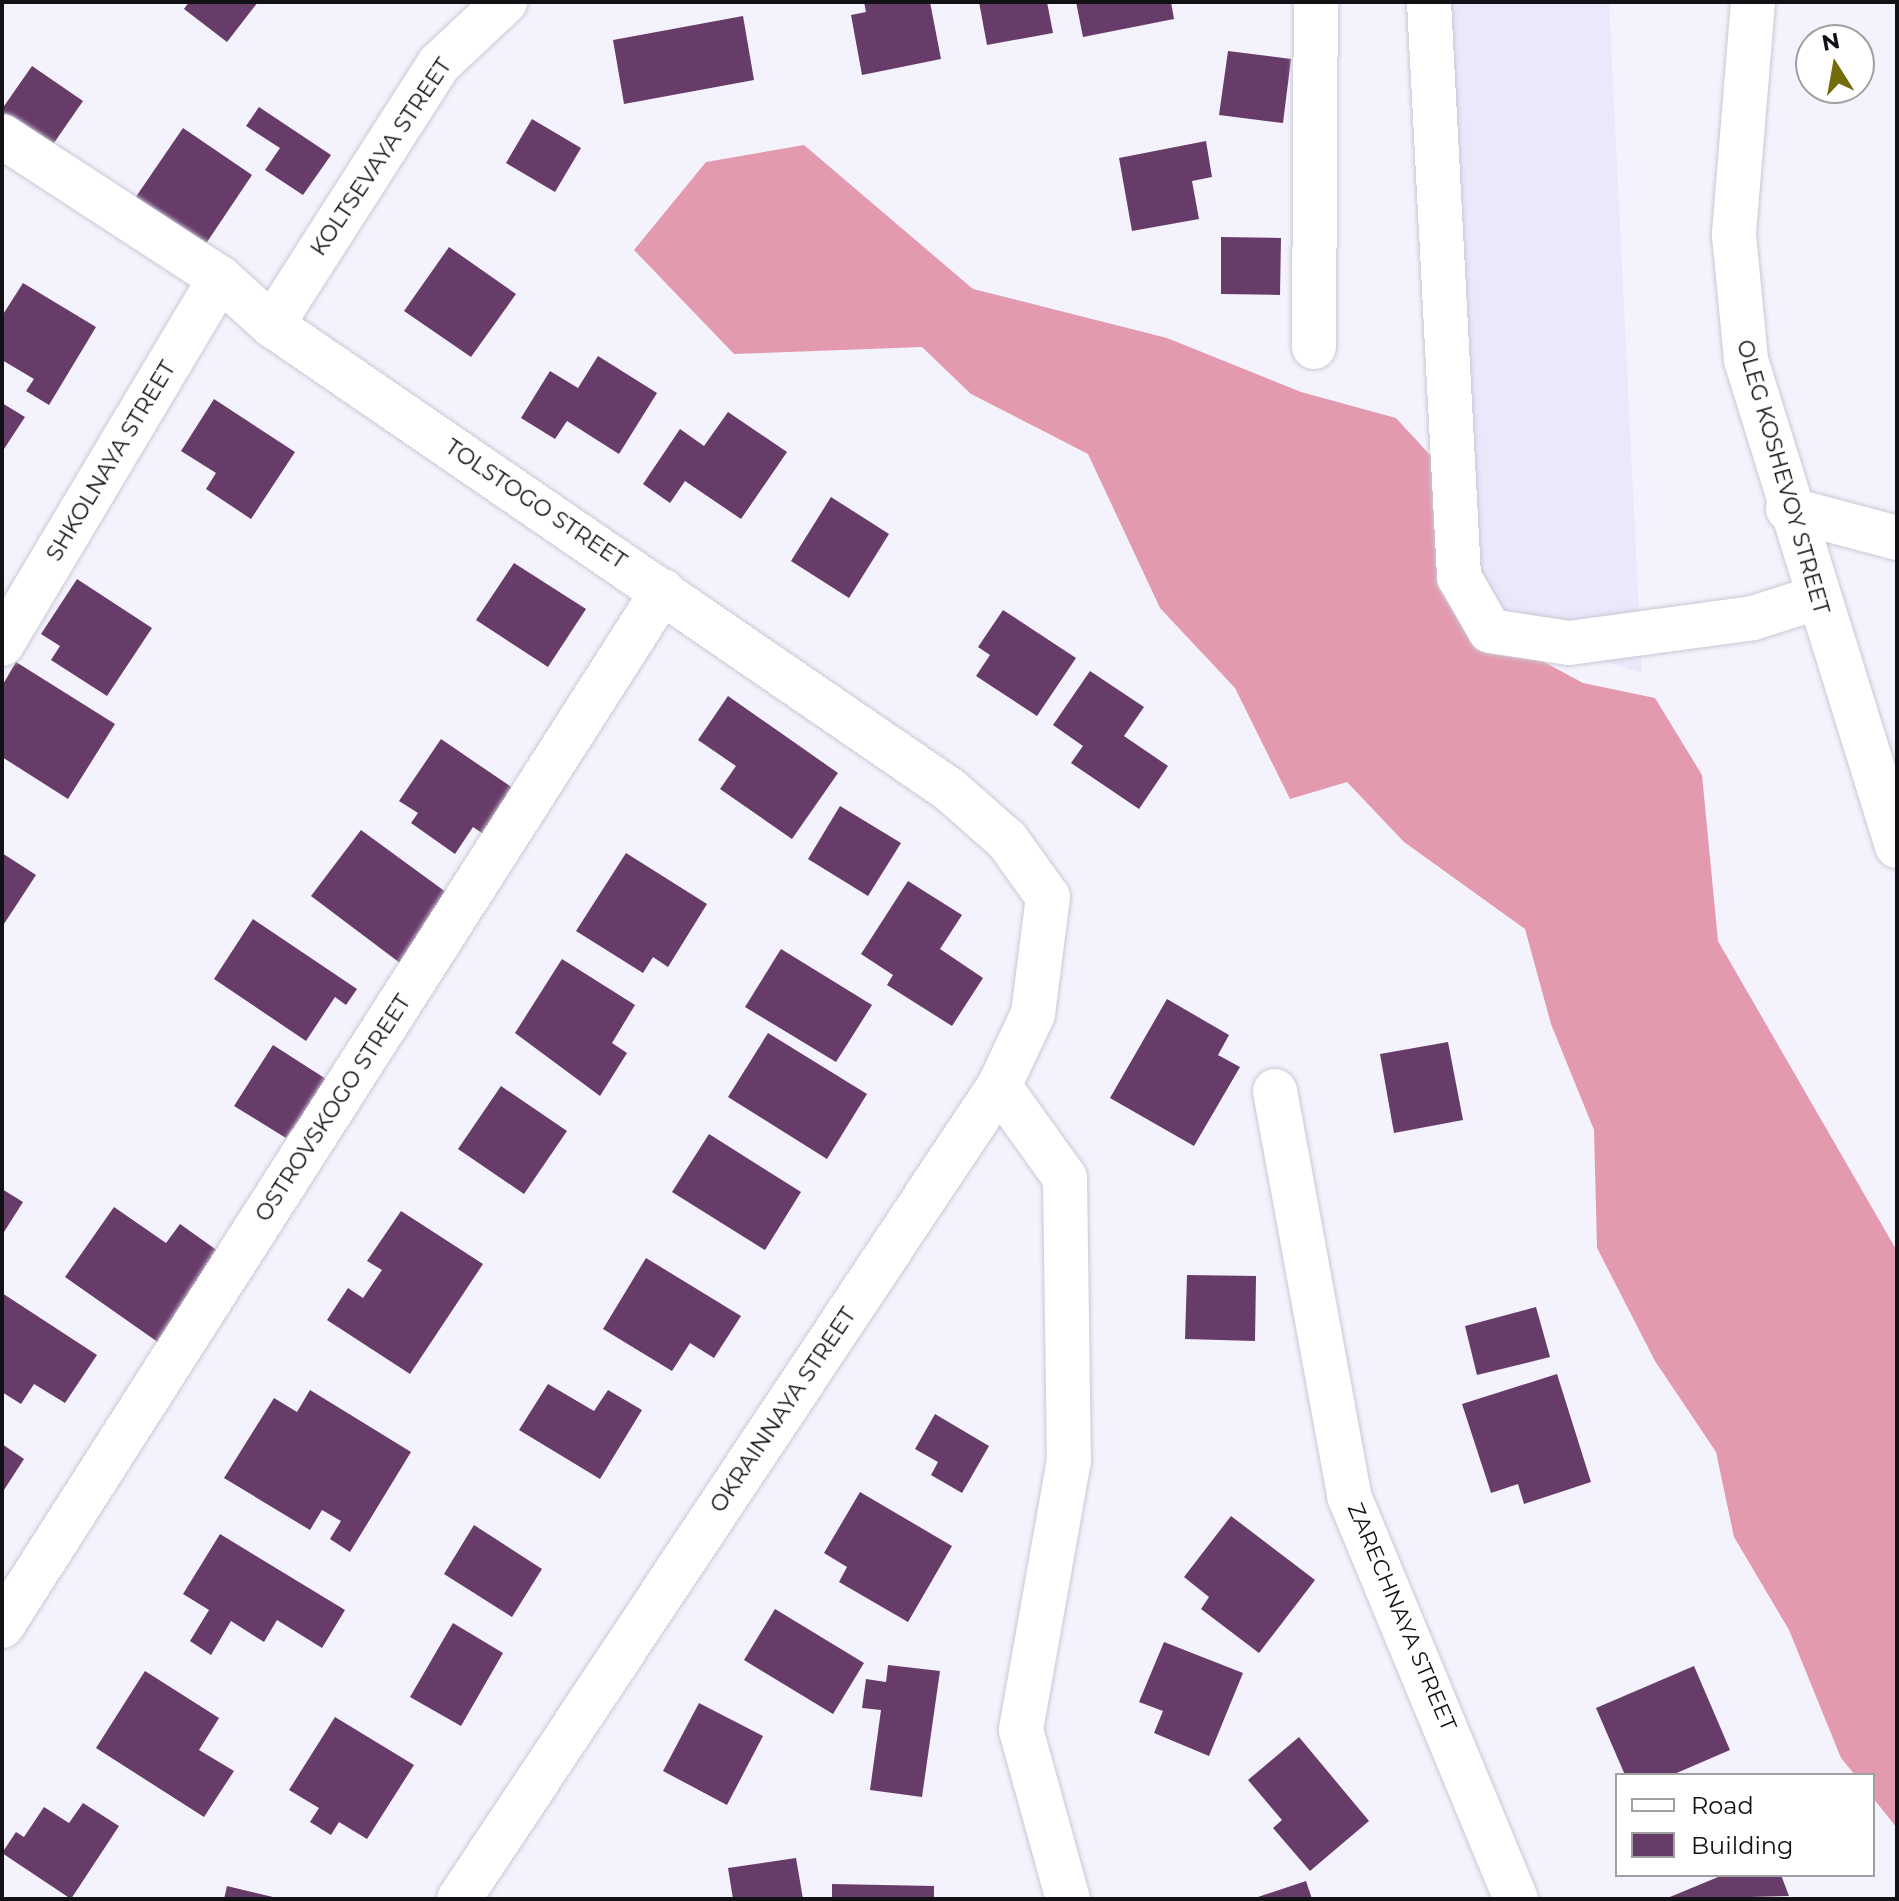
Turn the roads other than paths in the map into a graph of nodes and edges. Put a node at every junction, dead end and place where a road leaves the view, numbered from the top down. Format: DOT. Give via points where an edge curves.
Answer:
graph roads {
  1 [pos="505,2"];
  2 [pos="1316,2"];
  3 [pos="1429,2"];
  4 [pos="1753,2"];
  5 [pos="2,136"];
  6 [pos="220,278"];
  7 [pos="272,325"];
  8 [pos="1314,347"];
  9 [pos="1788,509"];
  10 [pos="1897,538"];
  11 [pos="663,591"];
  12 [pos="1816,598"];
  13 [pos="2,644"];
  14 [pos="1897,846"];
  15 [pos="1048,897"];
  16 [pos="999,1086"];
  17 [pos="1275,1091"];
  18 [pos="2,1626"];
  19 [pos="459,1899"];
  20 [pos="1068,1899"];
  21 [pos="1516,1899"];
  1 -- 7 [label="street, KOLTSEVAYA STREET" via="439,64"];
  2 -- 8 [label="street"];
  3 -- 12 [label="street" via="1459,577 1490,631 1569,643 1753,618"];
  4 -- 9 [label="street, OLEG KOSHEVOY STREET" via="1734,292"];
  5 -- 6 [label="street, TOLSTOGO STREET"];
  6 -- 7 [label="street, TOLSTOGO STREET"];
  6 -- 13 [label="street, SHKOLNAYA STREET"];
  7 -- 11 [label="street, TOLSTOGO STREET"];
  9 -- 10 [label="street"];
  9 -- 12 [label="street, OLEG KOSHEVOY STREET"];
  11 -- 15 [label="street, TOLSTOGO STREET" via="950,790 1007,840"];
  11 -- 18 [label="street, OSTROVSKOGO STREET"];
  12 -- 14 [label="street, OLEG KOSHEVOY STREET"];
  15 -- 16 [label="street, OKRAINNAYA STREET" via="1033,1014"];
  16 -- 19 [label="street, OKRAINNAYA STREET"];
  16 -- 20 [label="street" via="1065,1178 1069,1460 1021,1730"];
  17 -- 21 [label="street, ZARECHNAYA STREET" via="1349,1496"];
}
